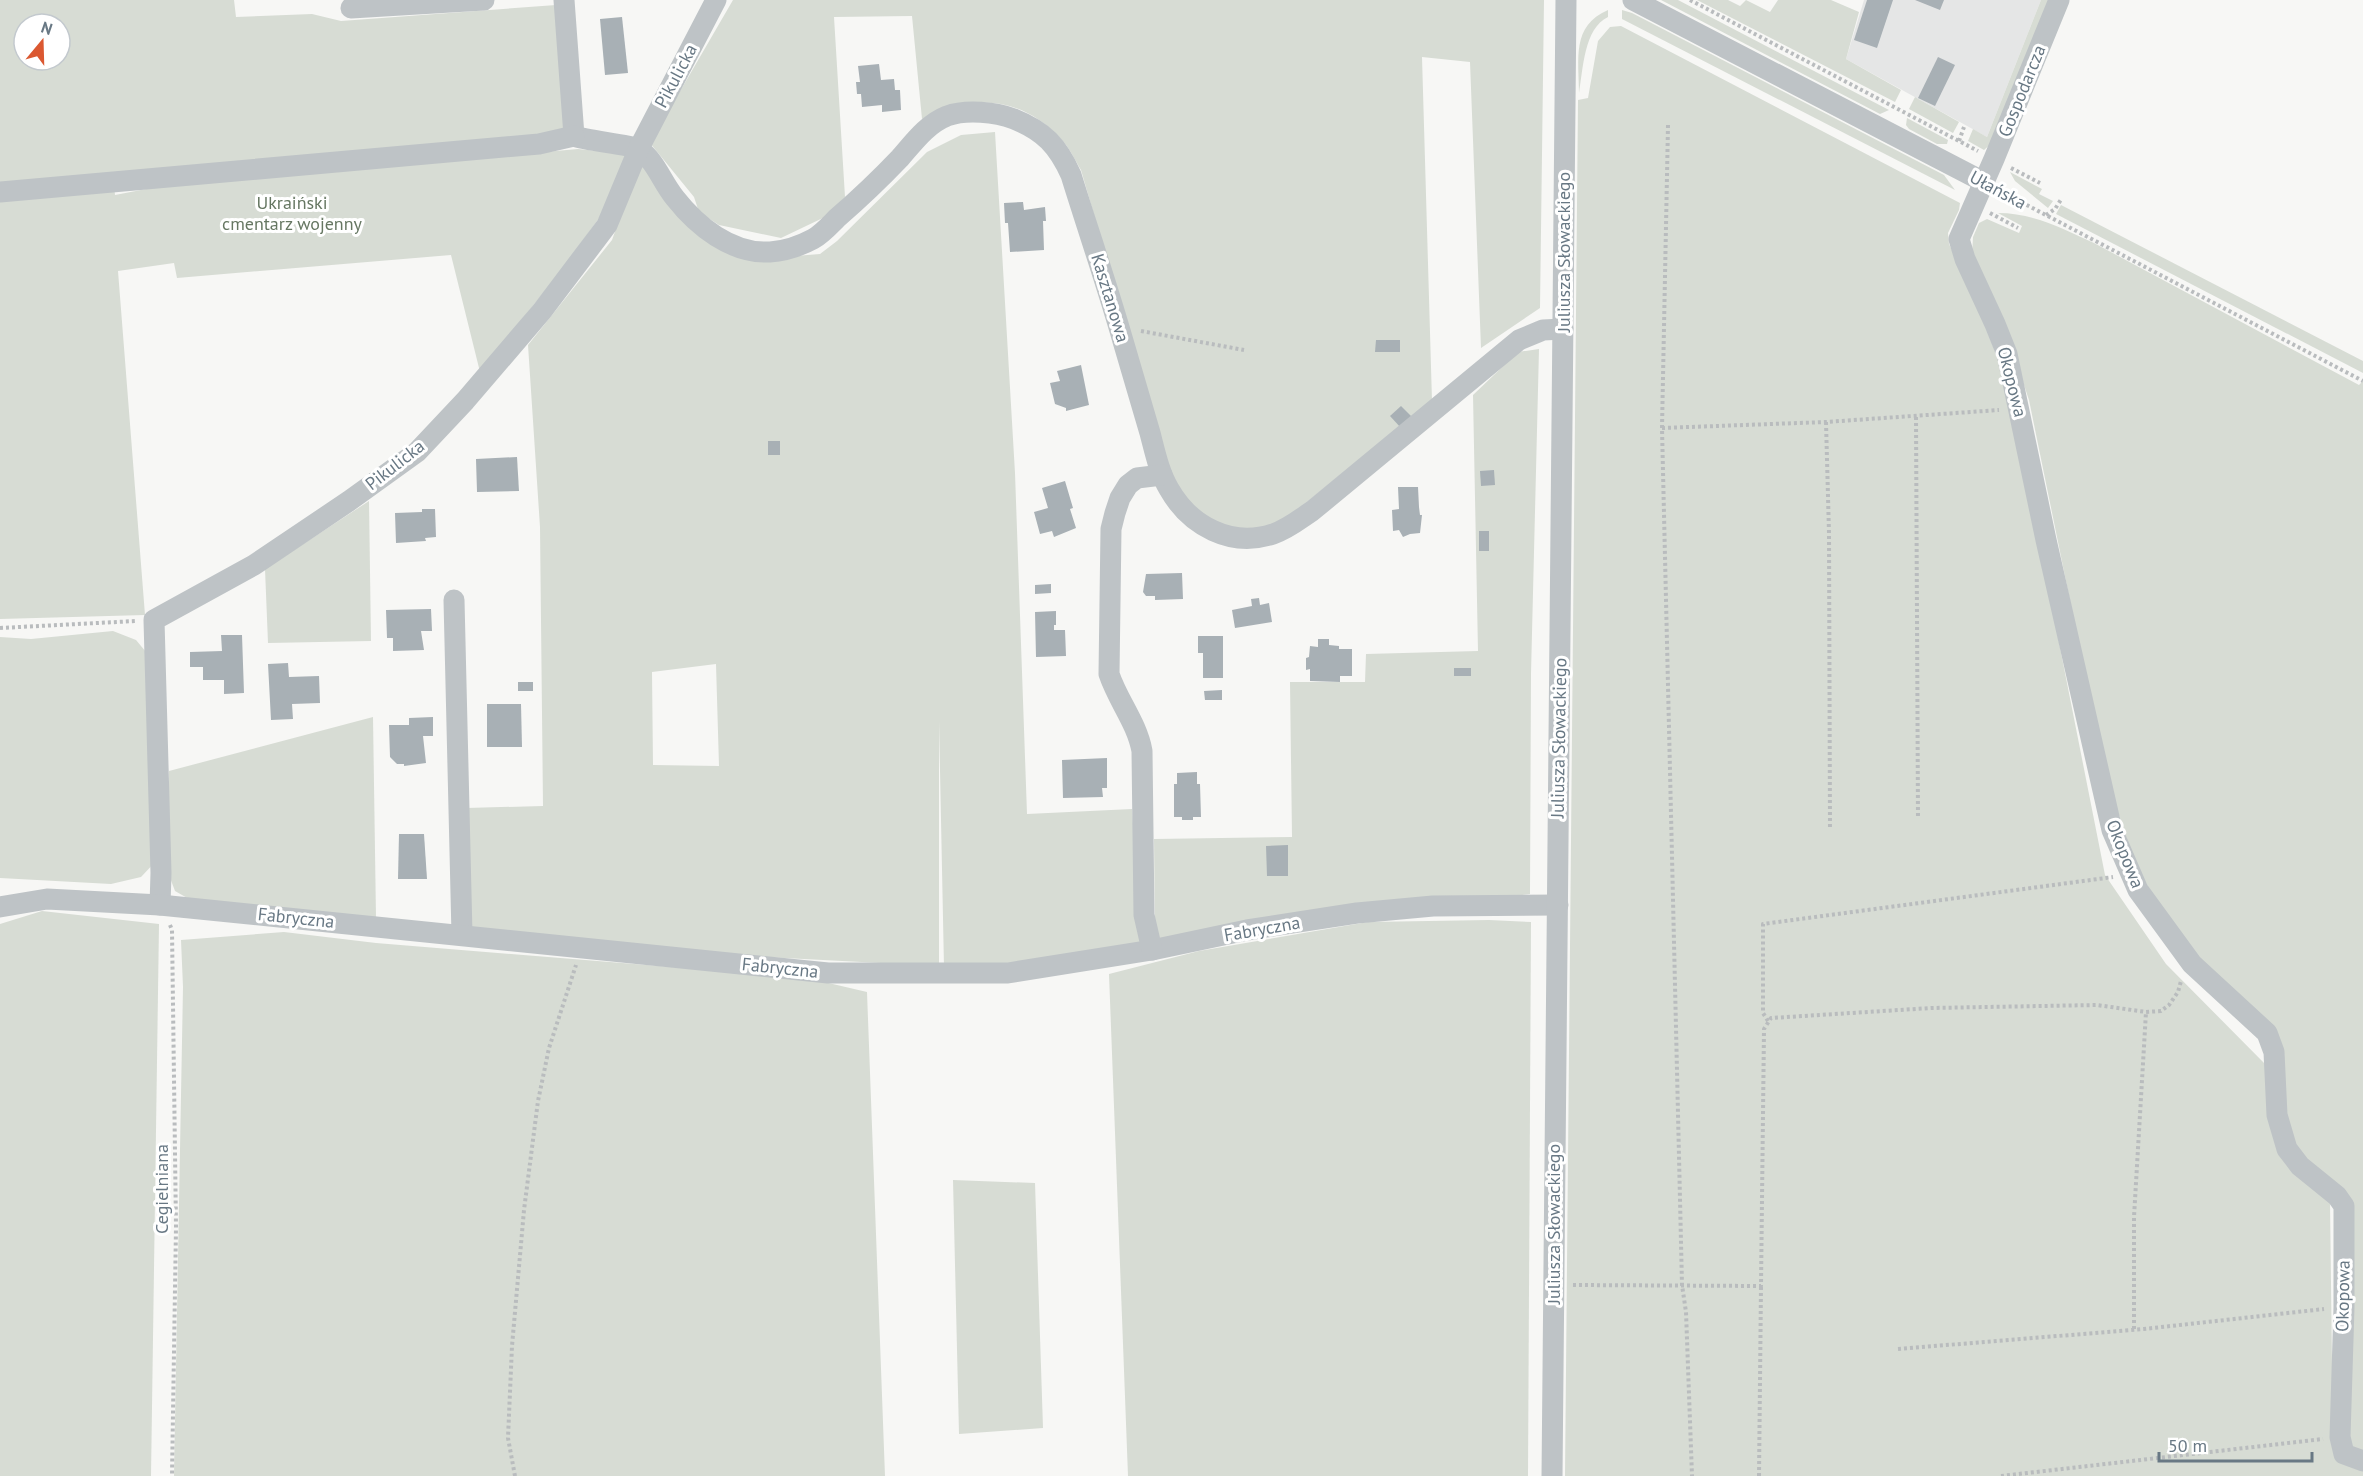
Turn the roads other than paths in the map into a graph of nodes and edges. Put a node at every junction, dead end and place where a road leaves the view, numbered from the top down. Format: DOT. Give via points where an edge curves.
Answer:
graph roads {
  1 [pos="484,0"];
  2 [pos="564,0"];
  3 [pos="716,0"];
  4 [pos="1566,0"];
  5 [pos="1633,0"];
  6 [pos="2059,0"];
  7 [pos="351,8"];
  8 [pos="574,136"];
  9 [pos="639,148"];
  10 [pos="1984,182"];
  11 [pos="0,192"];
  12 [pos="1563,329"];
  13 [pos="1162,475"];
  14 [pos="454,600"];
  15 [pos="160,905"];
  16 [pos="1558,905"];
  17 [pos="0,907"];
  18 [pos="462,935"];
  19 [pos="1152,950"];
  20 [pos="2363,1461"];
  21 [pos="1552,1476"];
  1 -- 7 [label="street"];
  2 -- 8 [label="street"];
  3 -- 9 [label="street, Pikulicka"];
  4 -- 12 [label="street, Juliusza Słowackiego"];
  5 -- 10 [label="street, Ułańska"];
  6 -- 10 [label="street, Gospodarcza"];
  8 -- 9 [label="street"];
  8 -- 11 [label="street" via="539,144"];
  9 -- 13 [label="street, Kasztanowa" via="674,197 704,229 732,244 770,252 816,238 883,176 928,127 948,116 1006,116 1043,134 1060,152 1071,175"];
  9 -- 15 [label="street, Pikulicka" via="607,225 542,311 417,452 254,565 154,620"];
  10 -- 20 [label="street, Okopowa" via="1959,239 2007,354 2110,819 2138,890 2192,964 2267,1033 2274,1052 2277,1115 2288,1149 2300,1166 2344,1206 2340,1437 2344,1454"];
  12 -- 13 [label="street, Kasztanowa" via="1543,330 1519,340 1312,511 1274,534 1234,538 1196,523"];
  12 -- 16 [label="street, Juliusza Słowackiego"];
  13 -- 19 [label="street" via="1137,478 1128,485 1111,529 1109,674 1139,735 1142,751 1144,915"];
  14 -- 18 [label="street"];
  15 -- 17 [label="street, Fabryczna" via="47,899"];
  15 -- 18 [label="street, Fabryczna"];
  16 -- 19 [label="street, Fabryczna" via="1433,906 1357,913"];
  16 -- 21 [label="street, Juliusza Słowackiego"];
  18 -- 19 [label="street, Fabryczna" via="828,974 1008,973"];
}
